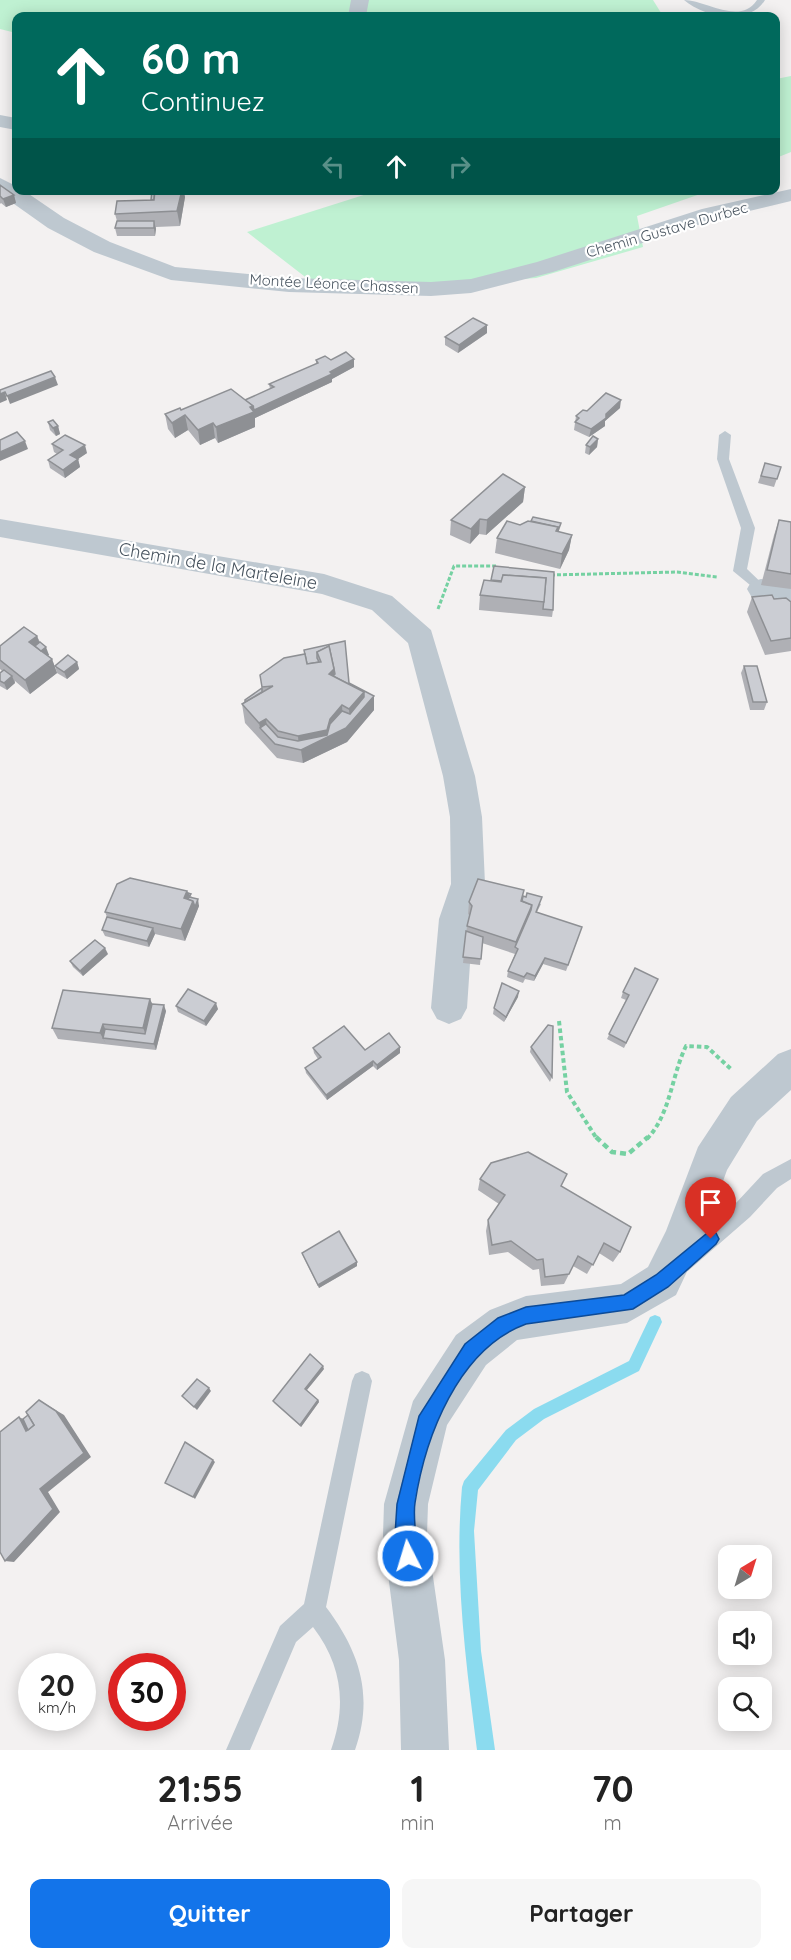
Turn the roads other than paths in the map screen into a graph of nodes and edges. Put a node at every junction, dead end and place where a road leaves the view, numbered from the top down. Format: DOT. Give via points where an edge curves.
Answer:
graph roads {
  1 [pos="688,0"];
  2 [pos="761,0"];
  3 [pos="715,12"];
  4 [pos="749,12"];
  5 [pos="16,195"];
  6 [pos="791,195"];
  7 [pos="544,267"];
  8 [pos="725,435"];
  9 [pos="0,528"];
  10 [pos="761,589"];
  11 [pos="791,594"];
  12 [pos="449,1008"];
  13 [pos="791,1066"];
  14 [pos="791,1168"];
  15 [pos="662,1281"];
  16 [pos="362,1381"];
  17 [pos="314,1610"];
  18 [pos="238,1750"];
  19 [pos="344,1750"];
  20 [pos="425,1750"];
  1 -- 3 [label="lane"];
  2 -- 4 [label="lane"];
  5 -- 7 [label="street, Montée Léonce Chassen" via="56,223 93,242 171,273 289,285 431,289 471,286"];
  6 -- 7 [label="street, Chemin Gustave Durbec" via="710,214"];
  8 -- 10 [label="lane" via="723,459 748,528 740,571"];
  9 -- 12 [label="street, Chemin de la Marteleine" via="324,584 382,603 421,638 459,776 466,817 468,884 456,919"];
  10 -- 11 [label="street"];
  13 -- 15 [label="street" via="744,1110 711,1160 682,1240"];
  14 -- 15 [label="lane" via="770,1181"];
  15 -- 20 [label="street" via="627,1303 526,1316 504,1324 471,1350 428,1416 406,1504 405,1535 423,1660"];
  16 -- 17 [label="lane"];
  17 -- 18 [label="lane" via="288,1634"];
  17 -- 19 [label="lane" via="330,1629 353,1679 351,1732"];
}
